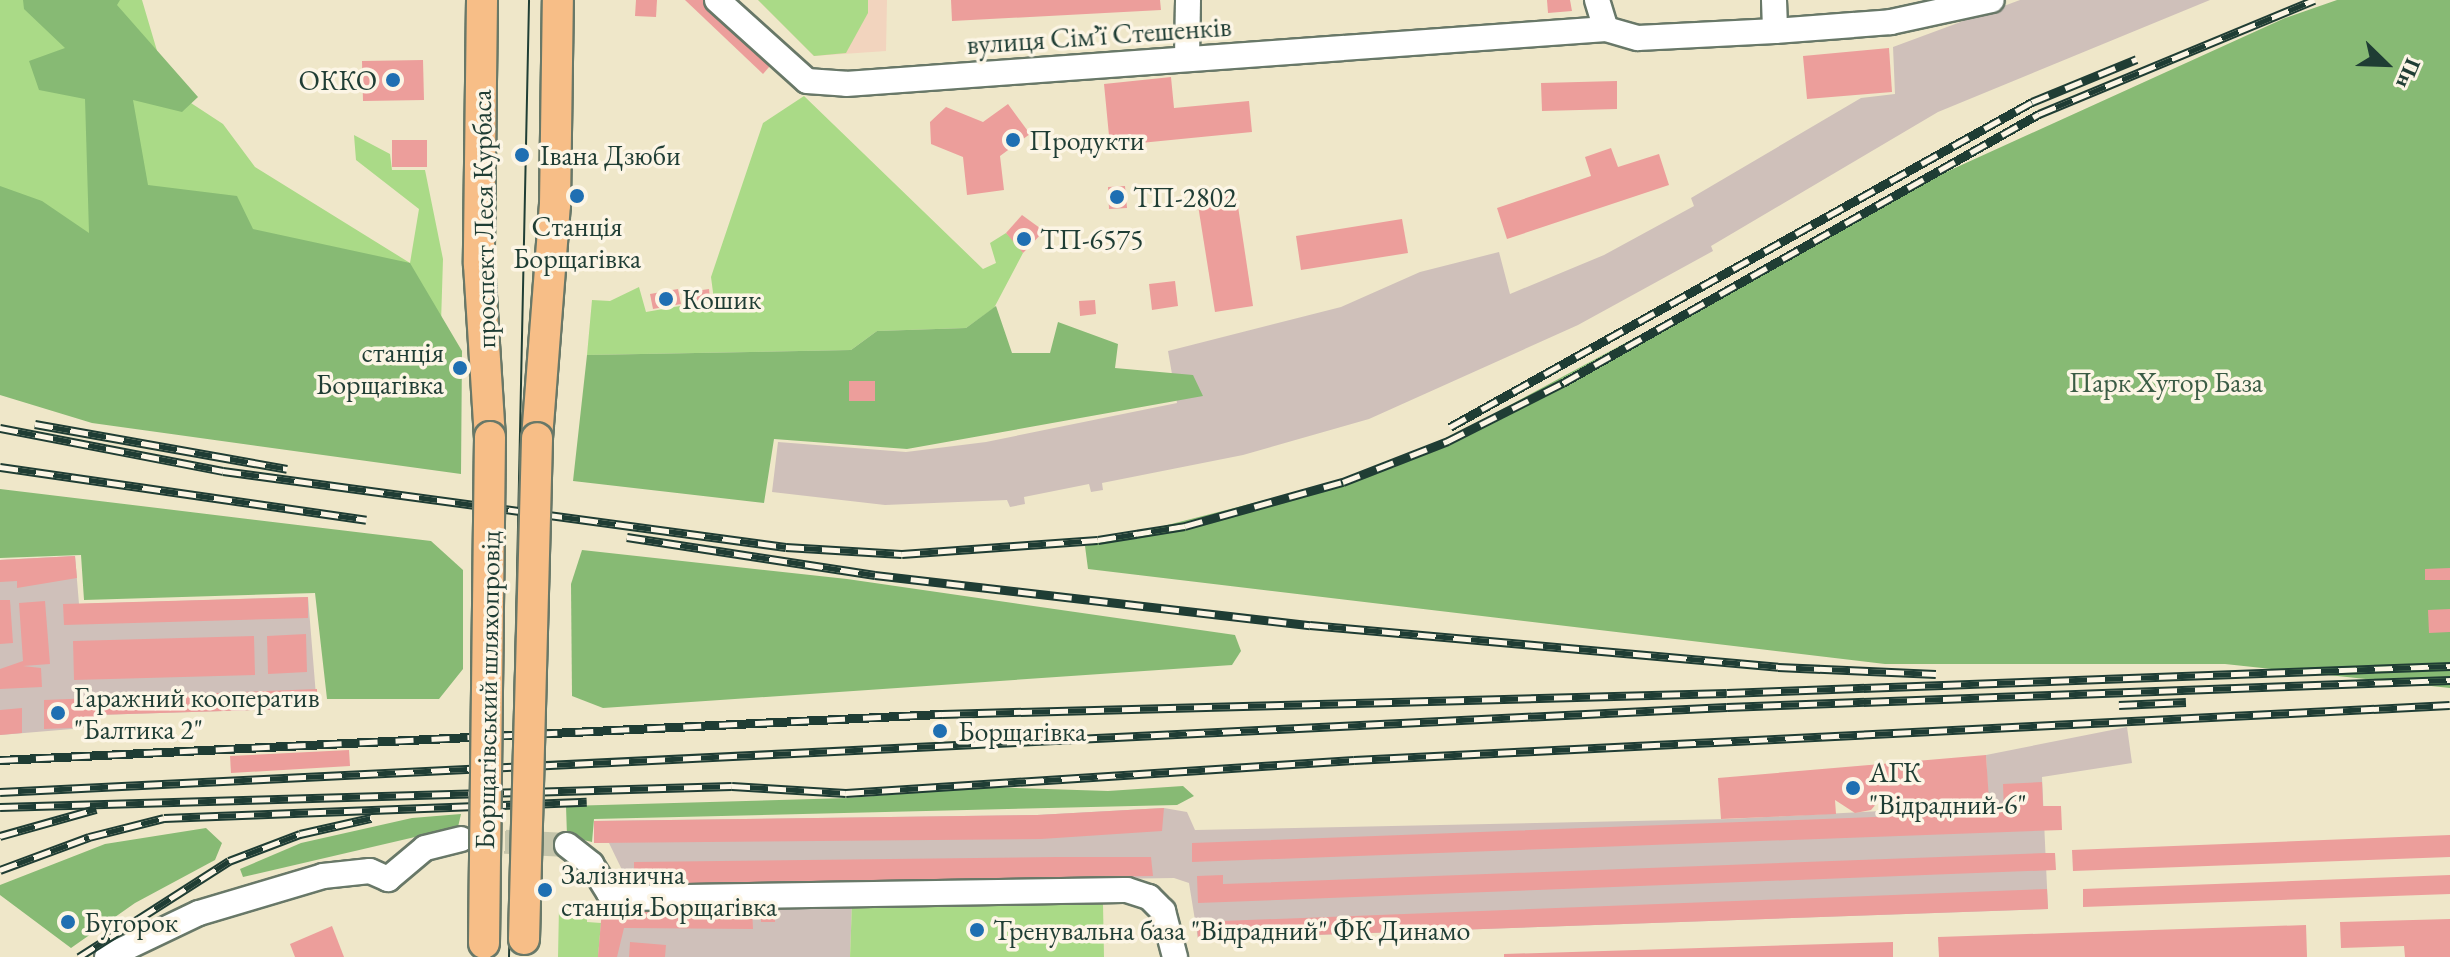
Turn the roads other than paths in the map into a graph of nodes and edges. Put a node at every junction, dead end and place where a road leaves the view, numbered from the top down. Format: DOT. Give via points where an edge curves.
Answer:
graph roads {
  1 [pos="482,0"];
  2 [pos="558,0"];
  3 [pos="717,0"];
  4 [pos="1188,0"];
  5 [pos="1597,0"];
  6 [pos="1774,0"];
  7 [pos="1992,1"];
  8 [pos="1606,29"];
  9 [pos="1775,31"];
  10 [pos="1187,58"];
  11 [pos="490,437"];
  12 [pos="537,438"];
  13 [pos="461,839"];
  14 [pos="567,845"];
  15 [pos="524,948"];
  16 [pos="484,950"];
  17 [pos="107,957"];
  18 [pos="1175,957"];
  1 -- 11 [label="main road, проспект Леся Курбаса" via="479,264"];
  2 -- 12 [label="main road, проспект Леся Курбаса" via="555,205"];
  3 -- 10 [label="street, вулиця Сімʼї Стешенків" via="807,81 846,84"];
  4 -- 10 [label="street"];
  5 -- 8 [label="street"];
  6 -- 9 [label="street"];
  7 -- 9 [label="street, вулиця Сімʼї Стешенків" via="1891,22"];
  8 -- 9 [label="street, вулиця Сімʼї Стешенків" via="1638,38"];
  8 -- 10 [label="street, вулиця Сімʼї Стешенків"];
  11 -- 16 [label="main road, Борщагівський шляхопровід, bridge"];
  12 -- 15 [label="main road, Борщагівський шляхопровід, bridge"];
  13 -- 17 [label="street" via="425,848 388,879 370,871 323,876 199,913"];
  14 -- 18 [label="street" via="591,864 609,893 624,898 1106,889 1149,897 1163,911"];
}
